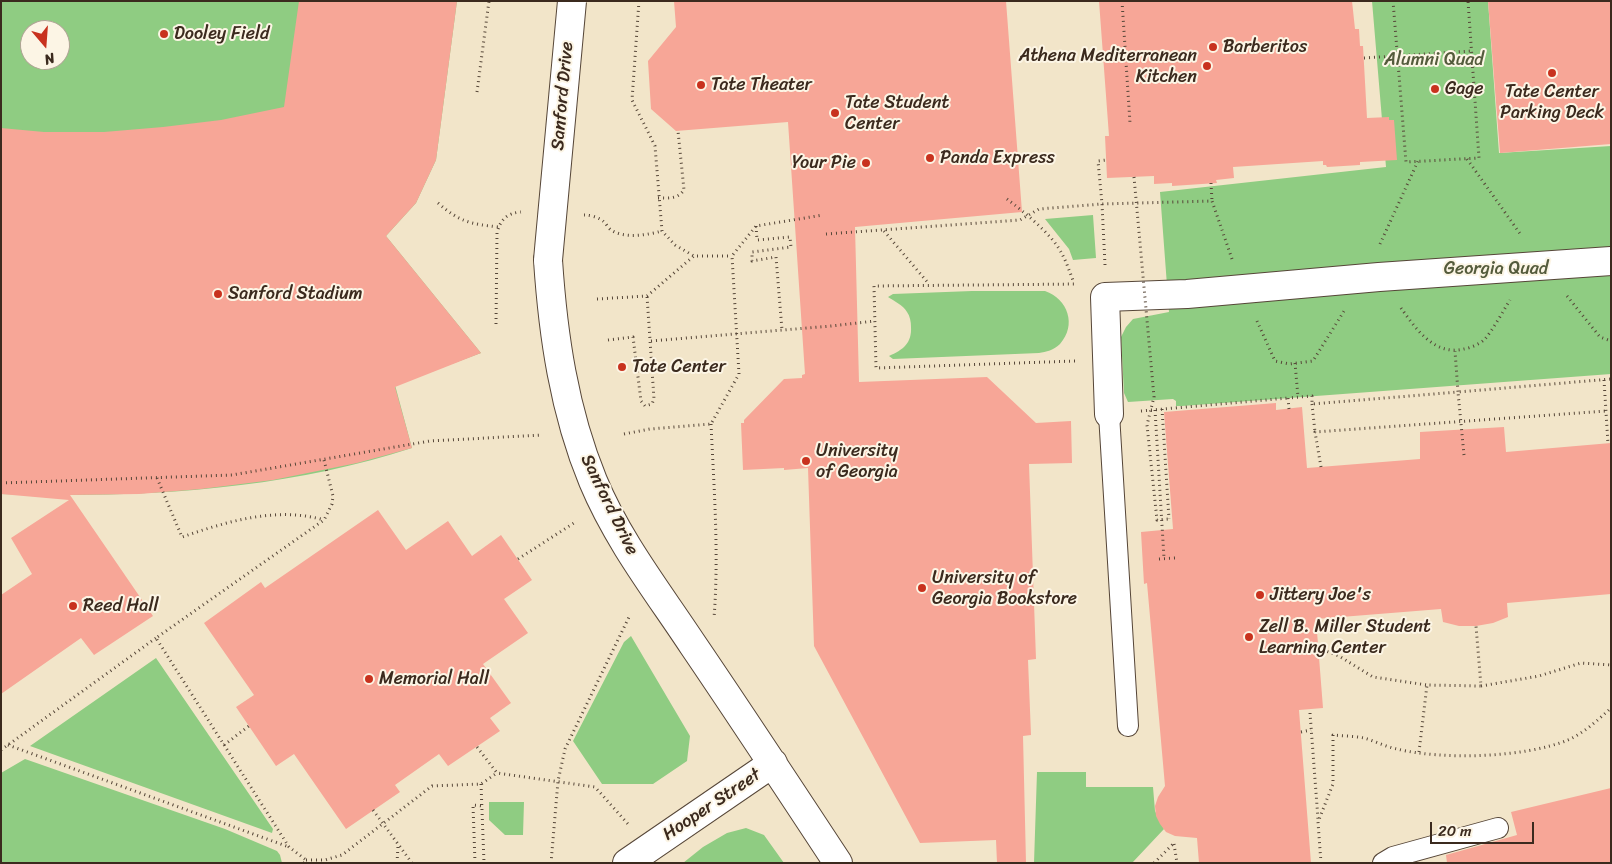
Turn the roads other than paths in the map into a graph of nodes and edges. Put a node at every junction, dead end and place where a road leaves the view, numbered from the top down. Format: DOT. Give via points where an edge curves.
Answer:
graph roads {
  1 [pos="572,1"];
  2 [pos="1611,261"];
  3 [pos="1109,414"];
  4 [pos="1128,726"];
  5 [pos="773,763"];
  6 [pos="1498,828"];
  7 [pos="627,863"];
  8 [pos="838,863"];
  9 [pos="1383,863"];
  1 -- 5 [label="street, Sanford Drive, bridge" via="548,260 551,309 563,382 576,432 600,496 638,566"];
  2 -- 3 [label="street" via="1187,294 1105,297"];
  3 -- 4 [label="lane"];
  5 -- 7 [label="street, Hooper Street"];
  5 -- 8 [label="street, Sanford Drive"];
  6 -- 9 [label="lane" via="1393,857"];
}
